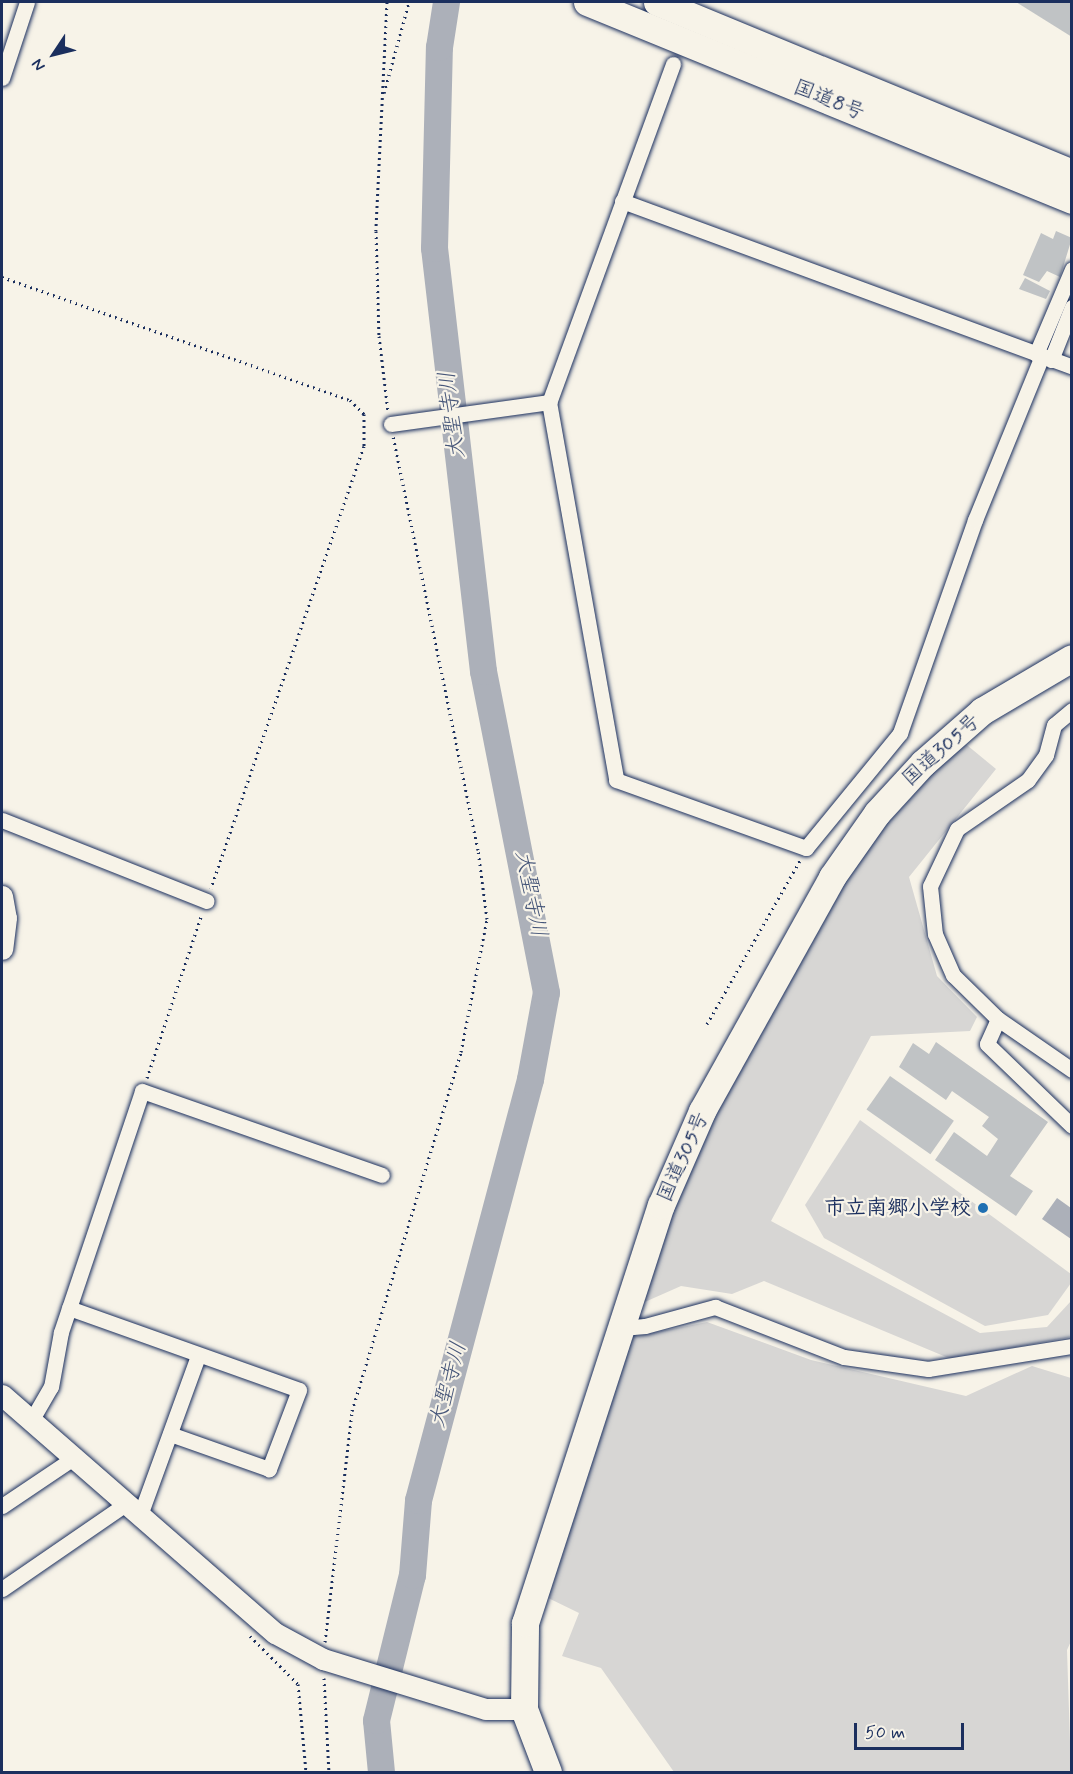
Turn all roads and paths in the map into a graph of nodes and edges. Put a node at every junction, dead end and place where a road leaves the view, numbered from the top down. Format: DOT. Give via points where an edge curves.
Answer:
graph roads {
  1 [pos="27,2"];
  2 [pos="387,2"];
  3 [pos="409,2"];
  4 [pos="587,2"];
  5 [pos="657,2"];
  6 [pos="673,64"];
  7 [pos="2,78"];
  8 [pos="383,94"];
  9 [pos="1071,173"];
  10 [pos="1071,200"];
  11 [pos="622,201"];
  12 [pos="1071,269"];
  13 [pos="2,277"];
  14 [pos="1071,307"];
  15 [pos="1043,357"];
  16 [pos="1071,367"];
  17 [pos="549,402"];
  18 [pos="391,424"];
  19 [pos="1071,658"];
  20 [pos="1071,710"];
  21 [pos="2,819"];
  22 [pos="806,848"];
  23 [pos="2,896"];
  24 [pos="207,901"];
  25 [pos="2,949"];
  26 [pos="998,1019"];
  27 [pos="707,1024"];
  28 [pos="1071,1070"];
  29 [pos="142,1091"];
  30 [pos="1071,1126"];
  31 [pos="382,1175"];
  32 [pos="69,1308"];
  33 [pos="623,1318"];
  34 [pos="1071,1346"];
  35 [pos="198,1356"];
  36 [pos="2,1395"];
  37 [pos="31,1421"];
  38 [pos="170,1434"];
  39 [pos="72,1459"];
  40 [pos="2,1506"];
  41 [pos="132,1512"];
  42 [pos="2,1589"];
  43 [pos="238,1606"];
  44 [pos="323,1659"];
  45 [pos="524,1709"];
  46 [pos="306,1773"];
  47 [pos="329,1773"];
  48 [pos="548,1773"];
  1 -- 7 [label="street"];
  2 -- 8 [label="path"];
  3 -- 8 [label="path" via="392,79"];
  4 -- 10 [label="highway, 国道8号"];
  5 -- 9 [label="highway, 国道8号"];
  6 -- 11 [label="street"];
  8 -- 18 [label="path" via="376,231 379,336"];
  11 -- 15 [label="street"];
  11 -- 17 [label="street"];
  12 -- 15 [label="street"];
  13 -- 24 [label="path" via="350,400 364,414 364,446"];
  14 -- 15 [label="street"];
  15 -- 16 [label="street"];
  15 -- 22 [label="street" via="975,520 900,733"];
  17 -- 18 [label="street"];
  17 -- 22 [label="street" via="611,773 616,780"];
  18 -- 44 [label="path" via="478,850 487,919 461,1052 352,1412"];
  19 -- 33 [label="highway, 国道305号" via="953,735 901,786 853,845 702,1111 661,1205"];
  20 -- 26 [label="street" via="1054,725 1046,755 1028,780 957,829 930,886 932,919 945,962 967,993"];
  21 -- 24 [label="street"];
  22 -- 27 [label="path"];
  23 -- 25 [label="street" via="6,918"];
  24 -- 29 [label="path"];
  26 -- 28 [label="street"];
  26 -- 30 [label="street" via="987,1044"];
  29 -- 31 [label="street"];
  29 -- 32 [label="street"];
  32 -- 35 [label="street"];
  32 -- 37 [label="street" via="51,1387"];
  33 -- 34 [label="street" via="633,1327 645,1326 716,1307 844,1356 928,1369"];
  33 -- 45 [label="highway, 国道305号" via="533,1591 521,1656"];
  35 -- 38 [label="street"];
  35 -- 38 [label="street" via="299,1390 269,1469"];
  36 -- 37 [label="street"];
  37 -- 39 [label="street"];
  38 -- 41 [label="street"];
  39 -- 40 [label="street"];
  39 -- 41 [label="street"];
  41 -- 42 [label="street"];
  41 -- 43 [label="street"];
  43 -- 44 [label="street"];
  43 -- 46 [label="path" via="244,1631 298,1684"];
  44 -- 45 [label="street" via="486,1709"];
  44 -- 47 [label="path"];
  45 -- 48 [label="highway, 国道305号"];
}
